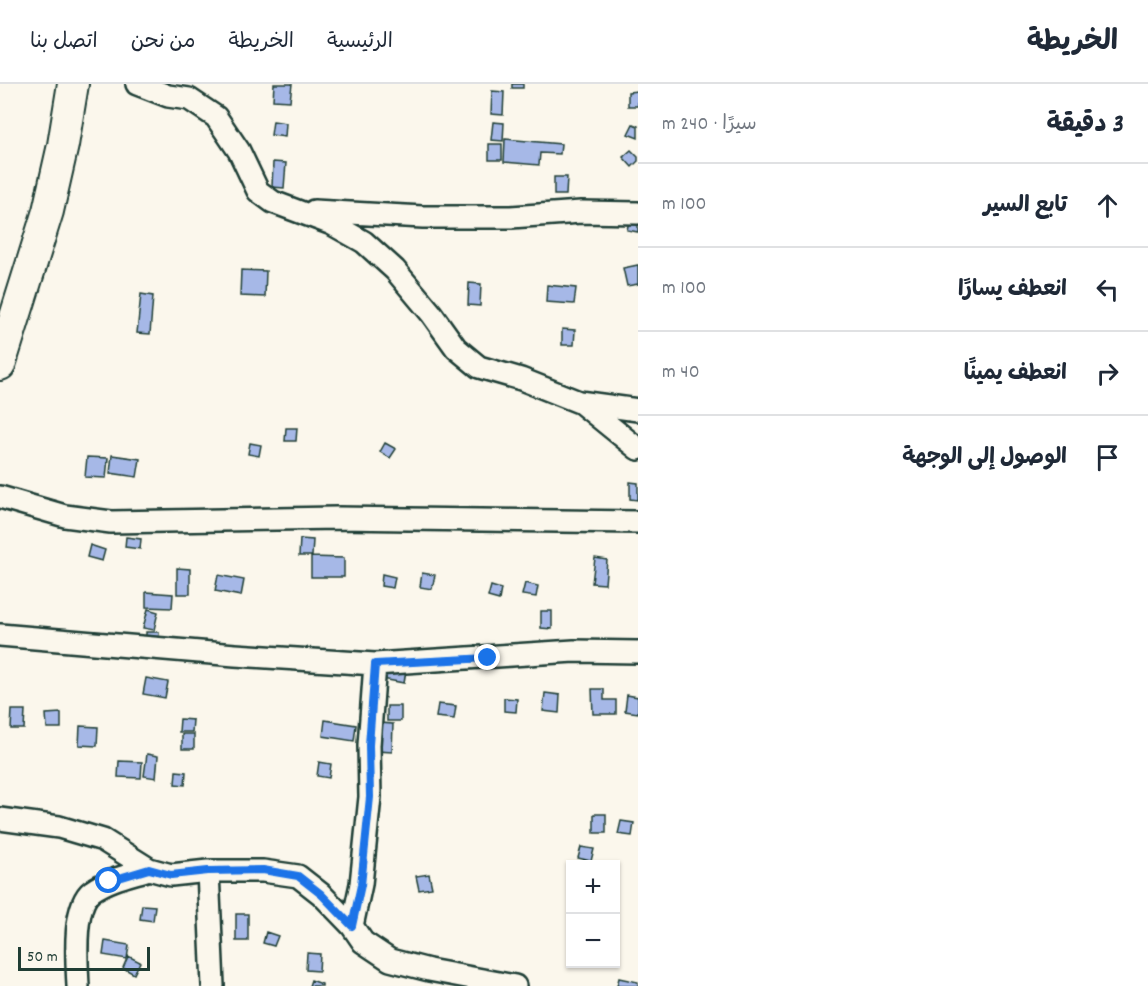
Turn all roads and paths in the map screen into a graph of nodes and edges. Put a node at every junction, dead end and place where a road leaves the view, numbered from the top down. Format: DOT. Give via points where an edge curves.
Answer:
graph roads {
  1 [pos="73,84"];
  2 [pos="137,84"];
  3 [pos="292,210"];
  4 [pos="638,213"];
  5 [pos="0,365"];
  6 [pos="579,402"];
  7 [pos="638,410"];
  8 [pos="638,449"];
  9 [pos="0,497"];
  10 [pos="638,522"];
  11 [pos="0,635"];
  12 [pos="638,652"];
  13 [pos="375,664"];
  14 [pos="0,819"];
  15 [pos="149,869"];
  16 [pos="208,871"];
  17 [pos="352,926"];
  18 [pos="78,986"];
  19 [pos="213,986"];
  20 [pos="515,986"];
  1 -- 5 [label="highway" via="48,211"];
  2 -- 3 [label="street" via="189,99 216,117 239,151 258,191"];
  3 -- 4 [label="street" via="423,217"];
  3 -- 6 [label="street" via="332,224 363,242 395,270 456,348 479,367"];
  6 -- 7 [label="street"];
  6 -- 8 [label="street"];
  9 -- 10 [label="street" via="64,516 111,522"];
  11 -- 13 [label="street"];
  12 -- 13 [label="street" via="574,651"];
  13 -- 17 [label="street" via="370,797 361,885"];
  14 -- 15 [label="street" via="59,827 103,840"];
  15 -- 16 [label="street" via="171,875"];
  15 -- 18 [label="street" via="109,881 86,898 77,933"];
  16 -- 17 [label="street" via="263,870 298,876"];
  16 -- 19 [label="street"];
  17 -- 20 [label="street" via="363,942 390,960"];
}
